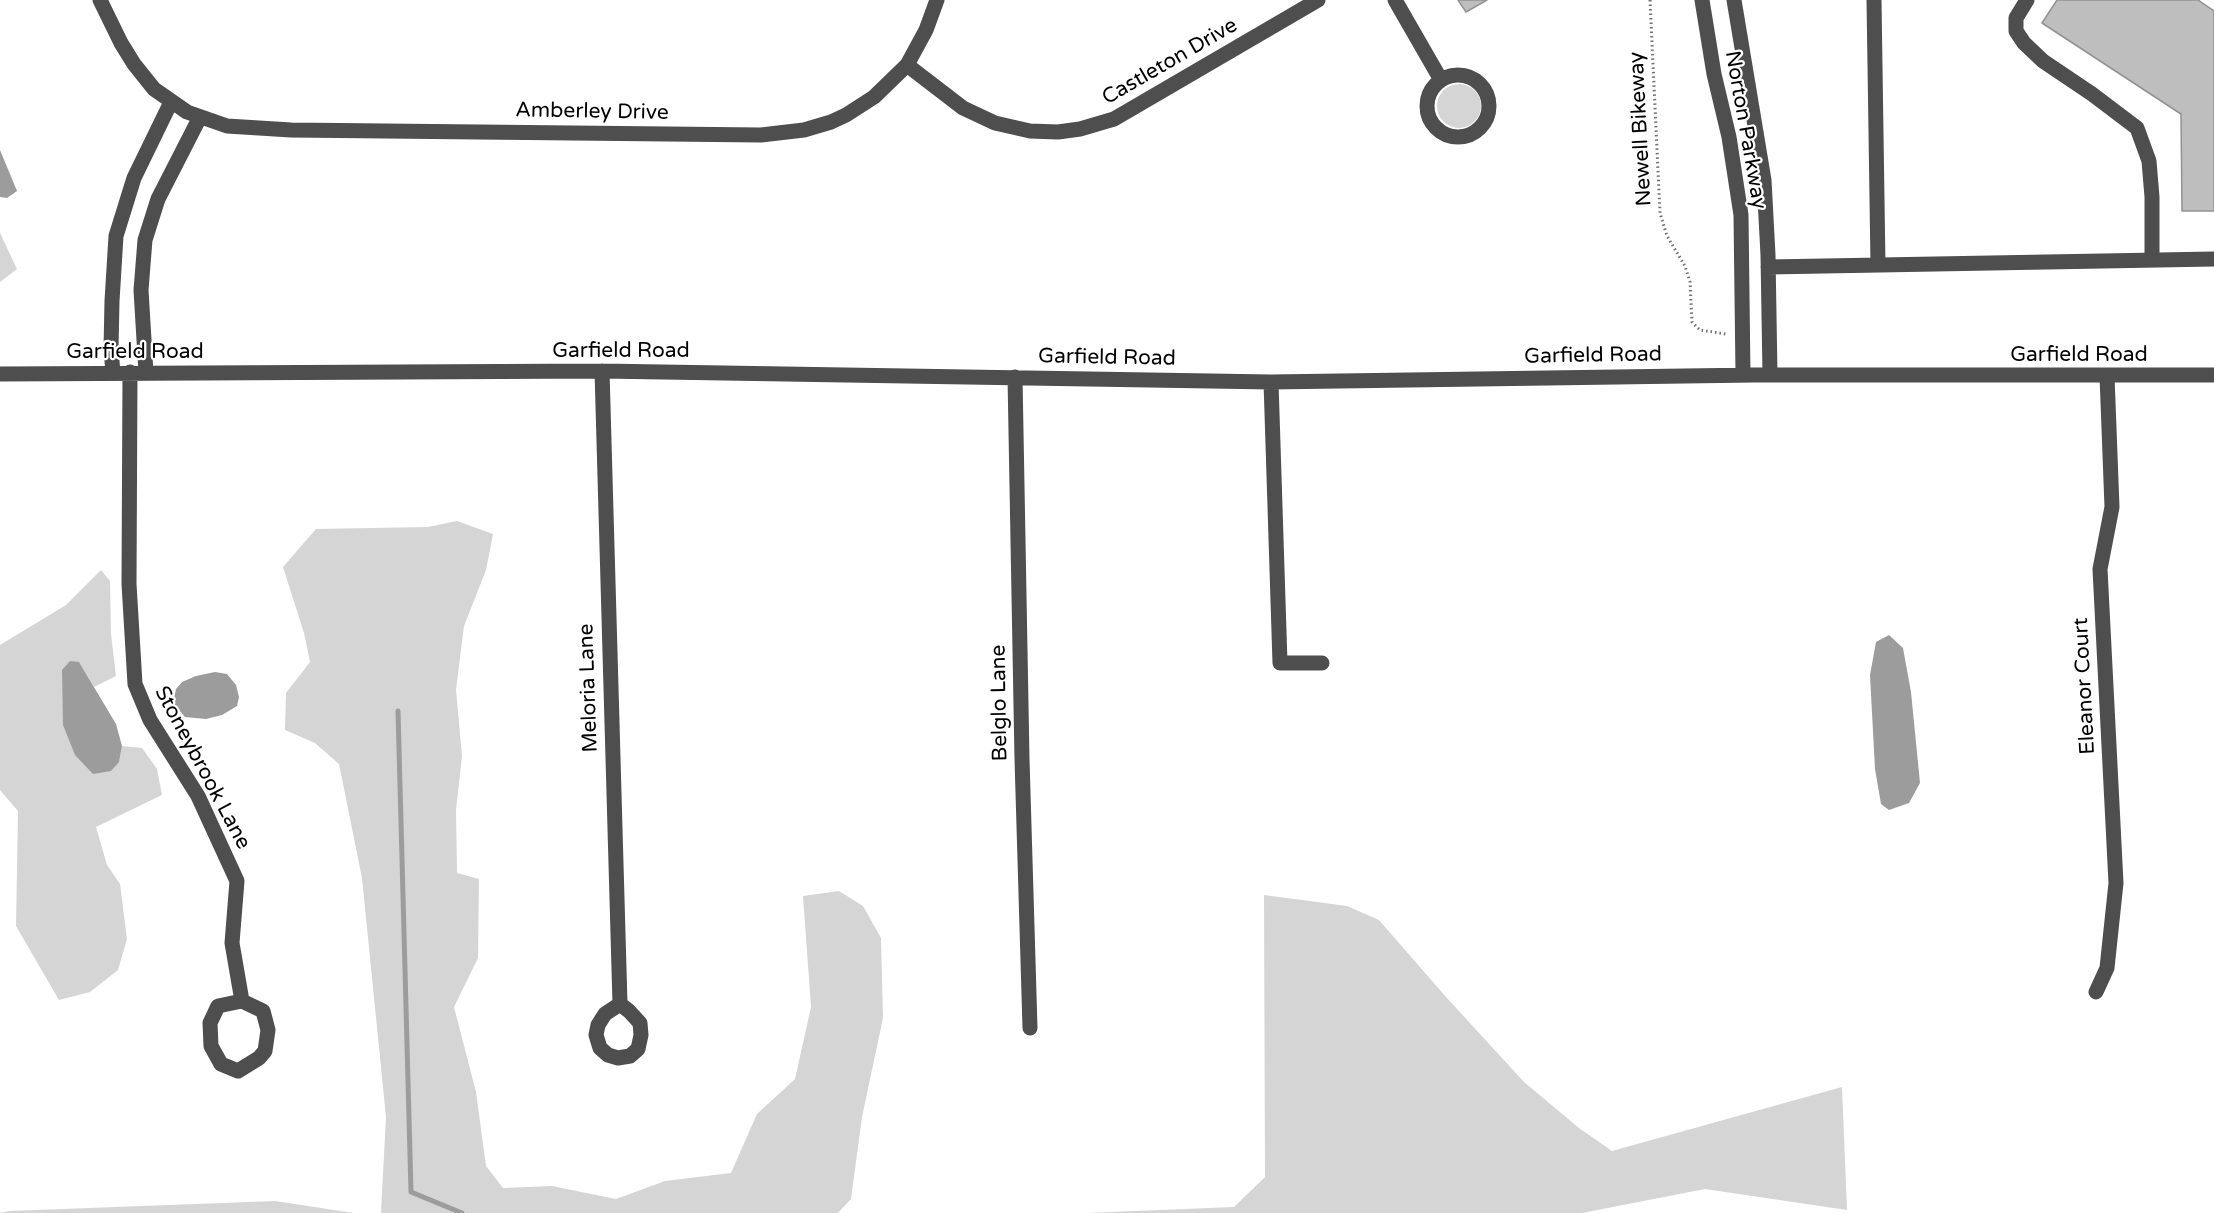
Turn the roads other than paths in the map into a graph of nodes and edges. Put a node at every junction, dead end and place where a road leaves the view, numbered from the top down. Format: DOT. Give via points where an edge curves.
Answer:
graph roads {
  1 [pos="100,0"];
  2 [pos="937,0"];
  3 [pos="1318,0"];
  4 [pos="1395,0"];
  5 [pos="1702,0"];
  6 [pos="1734,0"];
  7 [pos="1874,0"];
  8 [pos="2027,0"];
  9 [pos="908,65"];
  10 [pos="1441,80"];
  11 [pos="171,102"];
  12 [pos="194,114"];
  13 [pos="2214,259"];
  14 [pos="2152,260"];
  15 [pos="1878,265"];
  16 [pos="1768,267"];
  17 [pos="602,371"];
  18 [pos="130,372"];
  19 [pos="146,372"];
  20 [pos="113,373"];
  21 [pos="0,374"];
  22 [pos="1743,375"];
  23 [pos="1770,375"];
  24 [pos="2214,375"];
  25 [pos="2107,376"];
  26 [pos="1015,377"];
  27 [pos="1270,382"];
  28 [pos="1322,663"];
  29 [pos="2096,992"];
  30 [pos="242,1000"];
  31 [pos="620,1004"];
  32 [pos="1030,1028"];
  1 -- 11 [label="street, Amberley Drive" via="134,64 154,89"];
  2 -- 9 [label="street, Amberley Drive"];
  3 -- 9 [label="street, Castleton Drive" via="1114,119 1080,129 1030,131 995,123 963,108"];
  4 -- 10 [label="street"];
  5 -- 22 [label="street, Norton Parkway" via="1714,74 1730,137 1741,215"];
  6 -- 16 [label="street, Norton Parkway" via="1764,180"];
  7 -- 15 [label="street"];
  8 -- 14 [label="street" via="2016,18 2016,31 2024,43 2136,128 2149,161"];
  9 -- 12 [label="street, Amberley Drive" via="874,97 846,115 786,133 256,129 227,126"];
  10 -- 10 [label="street" via="1427,101 1433,125 1447,135 1472,134 1480,128 1489,110 1485,90 1470,77 1450,76"];
  11 -- 12 [label="street, Amberley Drive"];
  11 -- 20 [label="street" via="134,178 116,236 111,310"];
  12 -- 19 [label="street" via="145,240 141,290"];
  13 -- 14 [label="street"];
  14 -- 15 [label="street"];
  15 -- 16 [label="street"];
  16 -- 23 [label="street, Norton Parkway"];
  17 -- 19 [label="street, Garfield Road"];
  17 -- 26 [label="street, Garfield Road"];
  17 -- 31 [label="street, Meloria Lane"];
  18 -- 19 [label="street, Garfield Road"];
  18 -- 20 [label="street, Garfield Road"];
  18 -- 30 [label="street, Stoneybrook Lane" via="129,584 135,684 150,720 198,796 237,881 232,943"];
  20 -- 21 [label="street, Garfield Road"];
  22 -- 23 [label="street, Garfield Road"];
  22 -- 27 [label="street, Garfield Road"];
  23 -- 25 [label="street, Garfield Road"];
  24 -- 25 [label="street, Garfield Road"];
  25 -- 29 [label="street, Eleanor Court" via="2112,507 2100,569 2116,883 2107,968"];
  26 -- 27 [label="street, Garfield Road"];
  26 -- 32 [label="street, Belglo Lane"];
  27 -- 28 [label="street" via="1280,663"];
  30 -- 30 [label="street" via="218,1006 210,1023 211,1046 221,1064 238,1071 265,1051 268,1030 263,1011"];
}
